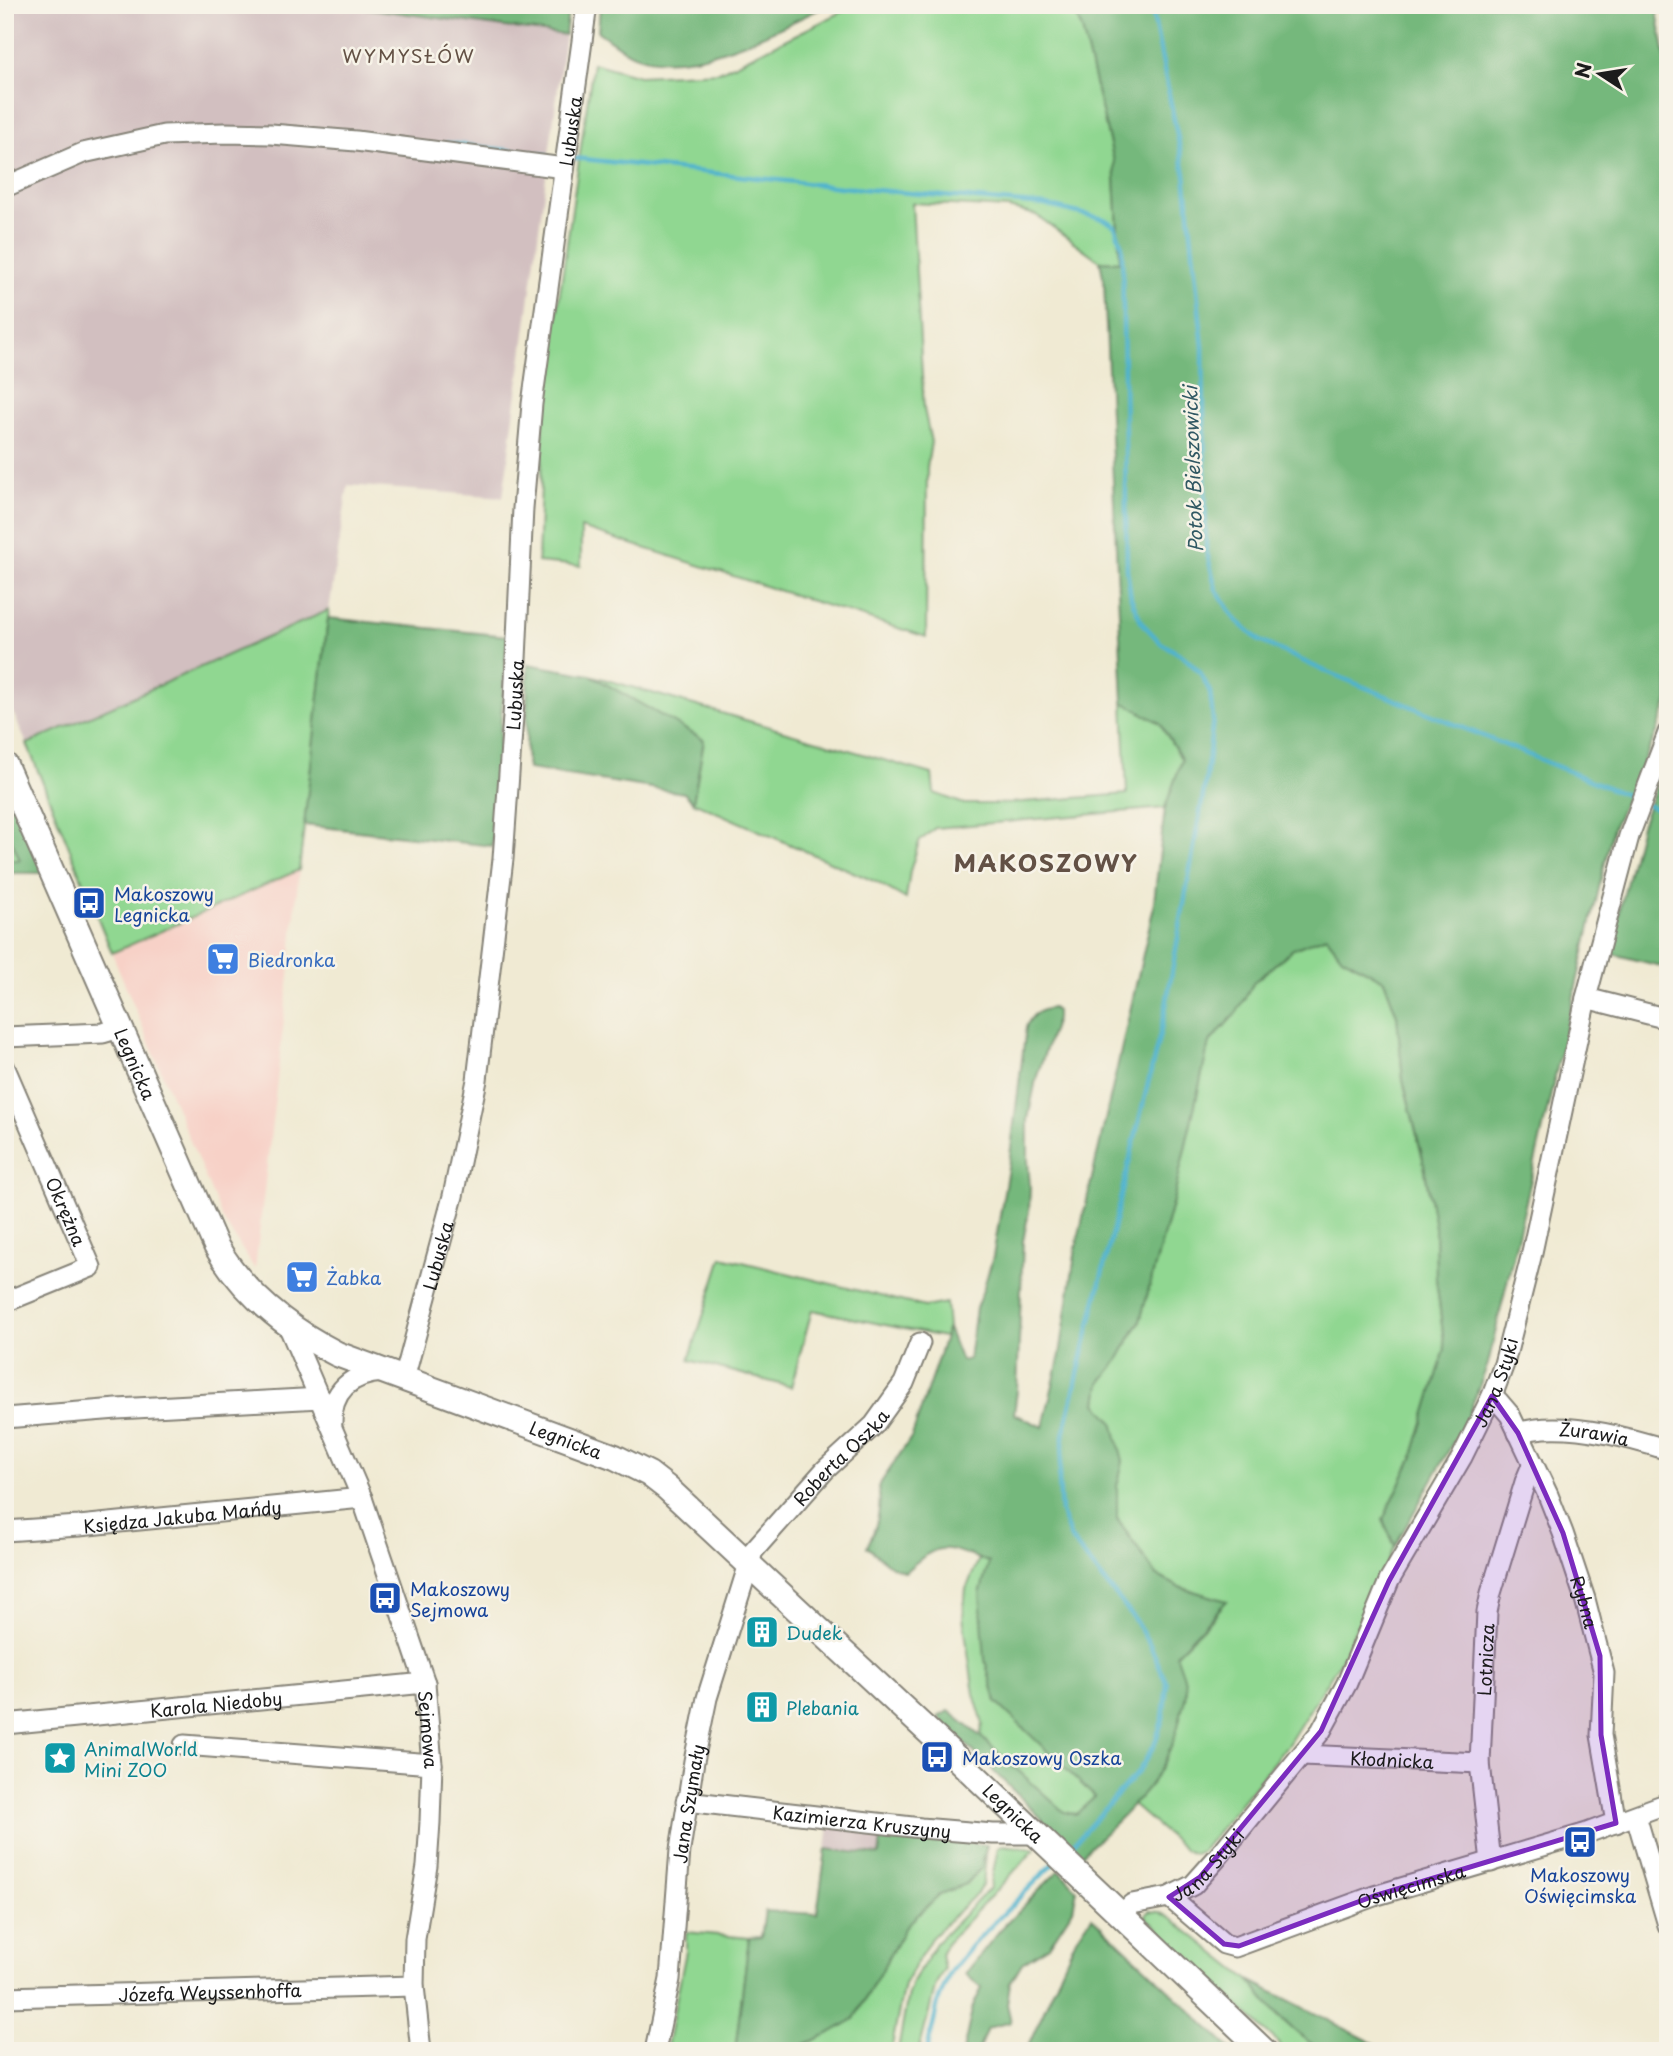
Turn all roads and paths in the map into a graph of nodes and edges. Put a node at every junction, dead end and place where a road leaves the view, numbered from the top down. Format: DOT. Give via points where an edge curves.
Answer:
graph roads {
  1 [pos="587,5"];
  2 [pos="564,168"];
  3 [pos="5,187"];
  4 [pos="1668,733"];
  5 [pos="5,765"];
  6 [pos="1586,998"];
  7 [pos="1668,1019"];
  8 [pos="120,1028"];
  9 [pos="5,1037"];
  10 [pos="5,1068"];
  11 [pos="5,1302"];
  12 [pos="288,1325"];
  13 [pos="920,1343"];
  14 [pos="393,1375"];
  15 [pos="1492,1396"];
  16 [pos="321,1398"];
  17 [pos="5,1418"];
  18 [pos="332,1424"];
  19 [pos="1518,1433"];
  20 [pos="1668,1450"];
  21 [pos="1533,1463"];
  22 [pos="362,1498"];
  23 [pos="5,1531"];
  24 [pos="749,1563"];
  25 [pos="425,1683"];
  26 [pos="5,1724"];
  27 [pos="184,1745"];
  28 [pos="1303,1755"];
  29 [pos="1480,1763"];
  30 [pos="432,1764"];
  31 [pos="686,1801"];
  32 [pos="1668,1803"];
  33 [pos="1636,1816"];
  34 [pos="1616,1824"];
  35 [pos="1040,1838"];
  36 [pos="1490,1862"];
  37 [pos="1169,1897"];
  38 [pos="1121,1916"];
  39 [pos="1668,1925"];
  40 [pos="414,1986"];
  41 [pos="5,1997"];
  42 [pos="421,2051"];
  43 [pos="654,2051"];
  44 [pos="1264,2051"];
  1 -- 2 [label="street, Lubuska"];
  2 -- 3 [label="street" via="356,141 212,133 164,135 83,153"];
  2 -- 14 [label="street, Lubuska" via="530,428 503,859 479,1068 453,1196"];
  4 -- 6 [label="street, Jana Styki" via="1629,836"];
  5 -- 8 [label="main road, Legnicka"];
  6 -- 7 [label="street"];
  6 -- 15 [label="street, Jana Styki" via="1531,1257"];
  8 -- 9 [label="street" via="108,1033"];
  8 -- 12 [label="main road, Legnicka" via="216,1246 240,1281"];
  10 -- 11 [label="street, Okrężna" via="91,1266"];
  12 -- 14 [label="main road, Legnicka" via="337,1354"];
  12 -- 16 [label="street, Sejmowa"];
  13 -- 24 [label="street, Roberta Oszka" via="904,1383 874,1425 816,1480 753,1550"];
  14 -- 18 [label="street" via="369,1373 341,1390 332,1410"];
  14 -- 24 [label="main road, Legnicka" via="634,1465 667,1488"];
  15 -- 19 [label="street, Rybna"];
  15 -- 28 [label="street, Jana Styki" via="1389,1581 1342,1692"];
  16 -- 17 [label="street"];
  16 -- 18 [label="street, Sejmowa"];
  18 -- 22 [label="street, Sejmowa"];
  19 -- 20 [label="street, Żurawia" via="1585,1430"];
  19 -- 21 [label="street, Rybna"];
  21 -- 29 [label="street, Lotnicza" via="1488,1603"];
  21 -- 34 [label="street, Rybna" via="1563,1533 1600,1656 1604,1680 1601,1735"];
  22 -- 23 [label="street, Księdza Jakuba Mańdy"];
  22 -- 25 [label="street, Sejmowa"];
  24 -- 31 [label="street, Jana Szymały" via="707,1698"];
  24 -- 35 [label="main road, Legnicka"];
  25 -- 26 [label="street, Karola Niedoby"];
  25 -- 30 [label="street, Sejmowa"];
  27 -- 30 [label="street"];
  28 -- 29 [label="street, Kłodnicka"];
  28 -- 37 [label="street, Jana Styki" via="1200,1877"];
  29 -- 36 [label="street, Lotnicza"];
  30 -- 40 [label="street, Sejmowa"];
  31 -- 35 [label="street, Kazimierza Kruszyny"];
  31 -- 43 [label="street, Jana Szymały" via="670,1979"];
  32 -- 33 [label="street, Oświęcimska"];
  33 -- 34 [label="street, Oświęcimska"];
  33 -- 39 [label="street"];
  34 -- 36 [label="street, Oświęcimska"];
  35 -- 38 [label="main road, Legnicka"];
  36 -- 37 [label="street, Oświęcimska" via="1350,1904 1235,1947 1224,1944"];
  37 -- 38 [label="street, Jana Styki" via="1132,1904"];
  38 -- 44 [label="main road, Legnicka"];
  40 -- 41 [label="street, Józefa Weyssenhoffa"];
  40 -- 42 [label="street, Sejmowa"];
}
